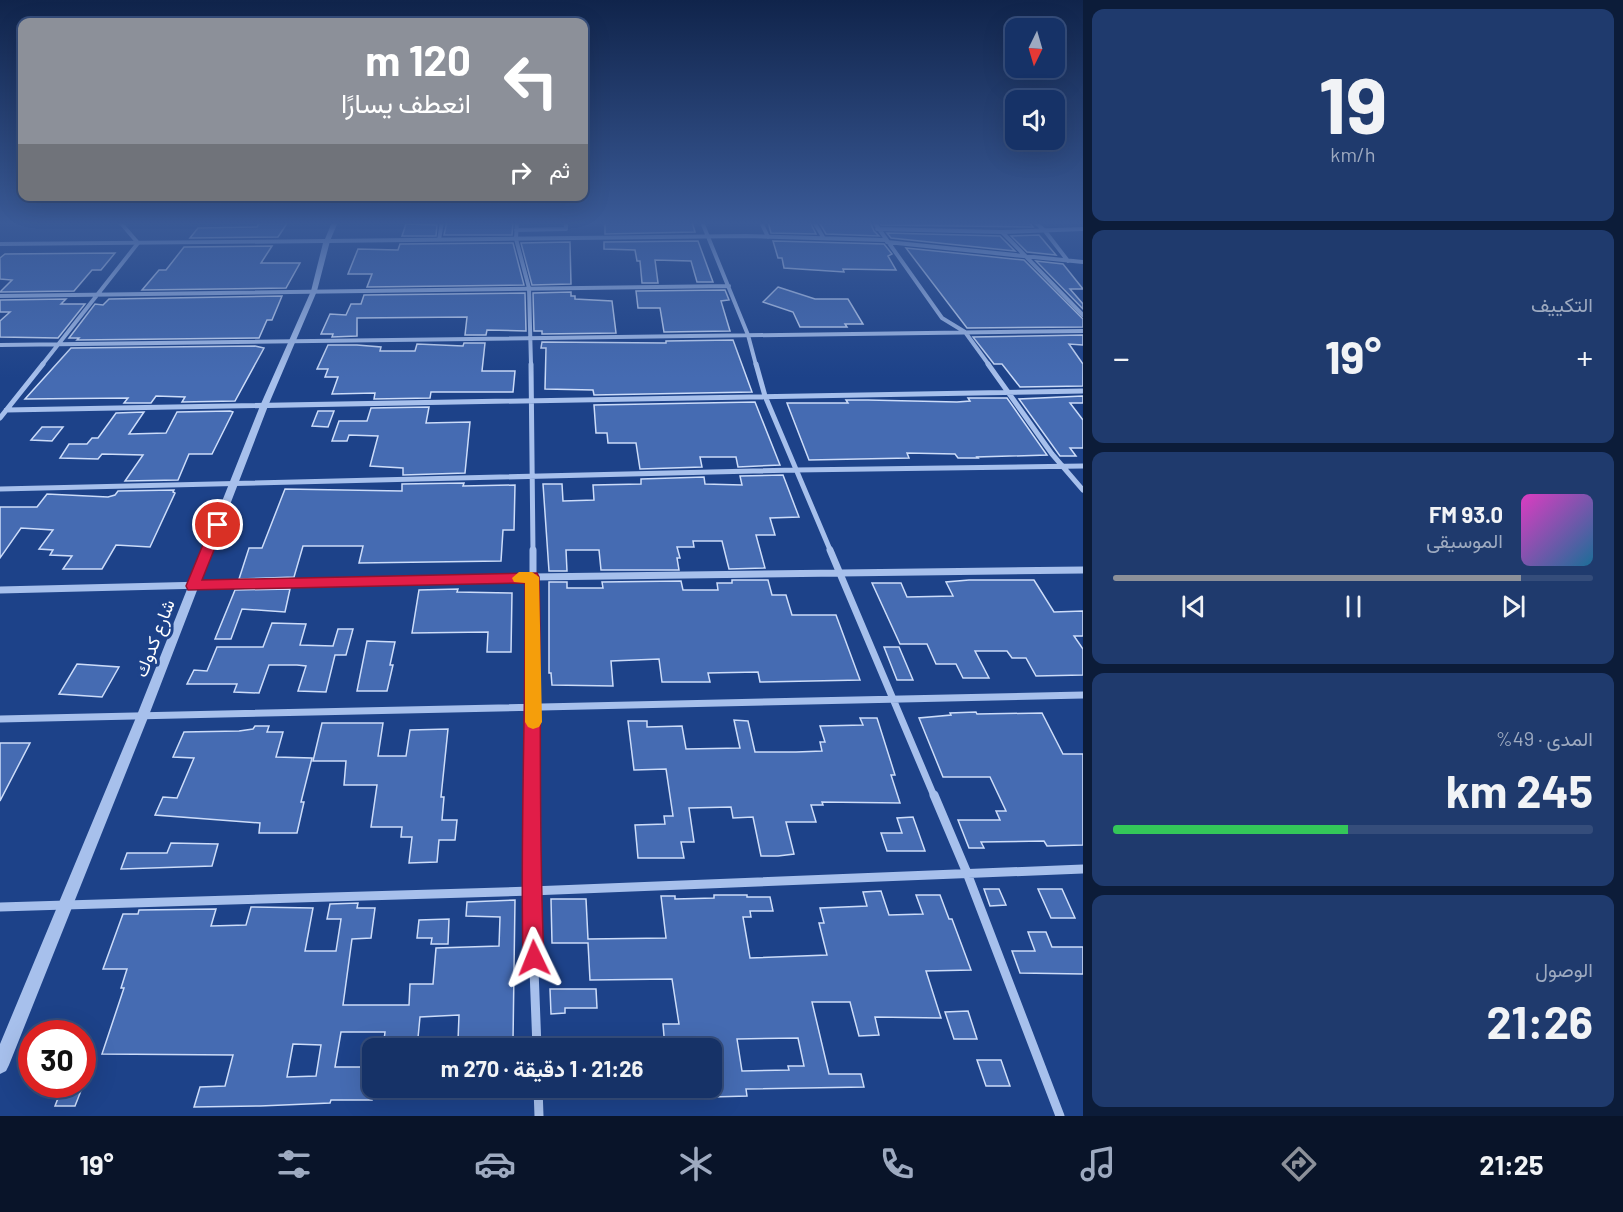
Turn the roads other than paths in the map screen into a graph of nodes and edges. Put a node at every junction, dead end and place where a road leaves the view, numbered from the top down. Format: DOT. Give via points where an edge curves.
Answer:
graph roads {
  1 [pos="112,274"];
  2 [pos="318,274"];
  3 [pos="525,274"];
  4 [pos="723,274"];
  5 [pos="910,274"];
  6 [pos="1042,274"];
  7 [pos="729,286"];
  8 [pos="529,288"];
  9 [pos="314,291"];
  10 [pos="96,294"];
  11 [pos="0,296"];
  12 [pos="1083,315"];
  13 [pos="1083,331"];
  14 [pos="965,332"];
  15 [pos="748,335"];
  16 [pos="531,338"];
  17 [pos="292,340"];
  18 [pos="59,344"];
  19 [pos="0,345"];
  20 [pos="1008,391"];
  21 [pos="1083,391"];
  22 [pos="765,396"];
  23 [pos="531,402"];
  24 [pos="264,406"];
  25 [pos="6,411"];
  26 [pos="0,418"];
  27 [pos="1063,466"];
  28 [pos="1083,466"];
  29 [pos="796,470"];
  30 [pos="532,477"];
  31 [pos="234,484"];
  32 [pos="0,489"];
  33 [pos="1083,490"];
  34 [pos="1083,570"];
  35 [pos="839,572"];
  36 [pos="532,577"];
  37 [pos="193,586"];
  38 [pos="0,590"];
  39 [pos="1083,695"];
  40 [pos="894,700"];
  41 [pos="534,707"];
  42 [pos="143,716"];
  43 [pos="0,719"];
  44 [pos="1083,870"];
  45 [pos="967,873"];
  46 [pos="531,891"];
  47 [pos="65,906"];
  48 [pos="0,907"];
  49 [pos="537,1038"];
  50 [pos="0,1065"];
  51 [pos="539,1098"];
  52 [pos="540,1116"];
  53 [pos="1060,1116"];
  1 -- 10 [label="street"];
  2 -- 9 [label="street, شارع كدوك"];
  3 -- 8 [label="street"];
  4 -- 7 [label="street"];
  5 -- 14 [label="street" via="942,318"];
  6 -- 12 [label="street"];
  7 -- 8 [label="street"];
  7 -- 15 [label="street"];
  8 -- 9 [label="street"];
  8 -- 16 [label="street"];
  9 -- 10 [label="street"];
  9 -- 17 [label="street, شارع كدوك"];
  10 -- 11 [label="street"];
  10 -- 18 [label="street"];
  13 -- 14 [label="street"];
  14 -- 15 [label="street"];
  14 -- 20 [label="street"];
  15 -- 16 [label="street"];
  15 -- 22 [label="street"];
  16 -- 17 [label="street"];
  16 -- 23 [label="street"];
  17 -- 18 [label="street"];
  17 -- 24 [label="street, شارع كدوك"];
  18 -- 19 [label="street"];
  18 -- 25 [label="street"];
  20 -- 21 [label="street"];
  20 -- 22 [label="street"];
  20 -- 27 [label="street"];
  22 -- 23 [label="street"];
  22 -- 29 [label="street"];
  23 -- 24 [label="street"];
  23 -- 30 [label="street"];
  24 -- 25 [label="street"];
  24 -- 31 [label="street, شارع كدوك"];
  25 -- 26 [label="street"];
  27 -- 28 [label="street"];
  27 -- 29 [label="street"];
  27 -- 33 [label="street"];
  29 -- 30 [label="street"];
  29 -- 35 [label="street"];
  30 -- 31 [label="street"];
  30 -- 36 [label="street"];
  31 -- 32 [label="street"];
  31 -- 37 [label="street, شارع كدوك"];
  34 -- 35 [label="street"];
  35 -- 36 [label="street"];
  35 -- 40 [label="street"];
  36 -- 37 [label="street"];
  36 -- 41 [label="street"];
  37 -- 38 [label="street"];
  37 -- 42 [label="street, شارع كدوك"];
  39 -- 40 [label="street"];
  40 -- 41 [label="street"];
  40 -- 45 [label="street"];
  41 -- 42 [label="street"];
  41 -- 46 [label="street"];
  42 -- 43 [label="street"];
  42 -- 47 [label="street, شارع كدوك"];
  44 -- 45 [label="street"];
  45 -- 46 [label="street"];
  45 -- 53 [label="street"];
  46 -- 47 [label="street"];
  46 -- 49 [label="street"];
  47 -- 48 [label="street"];
  47 -- 50 [label="street, شارع كدوك"];
  51 -- 52 [label="street"];
}
